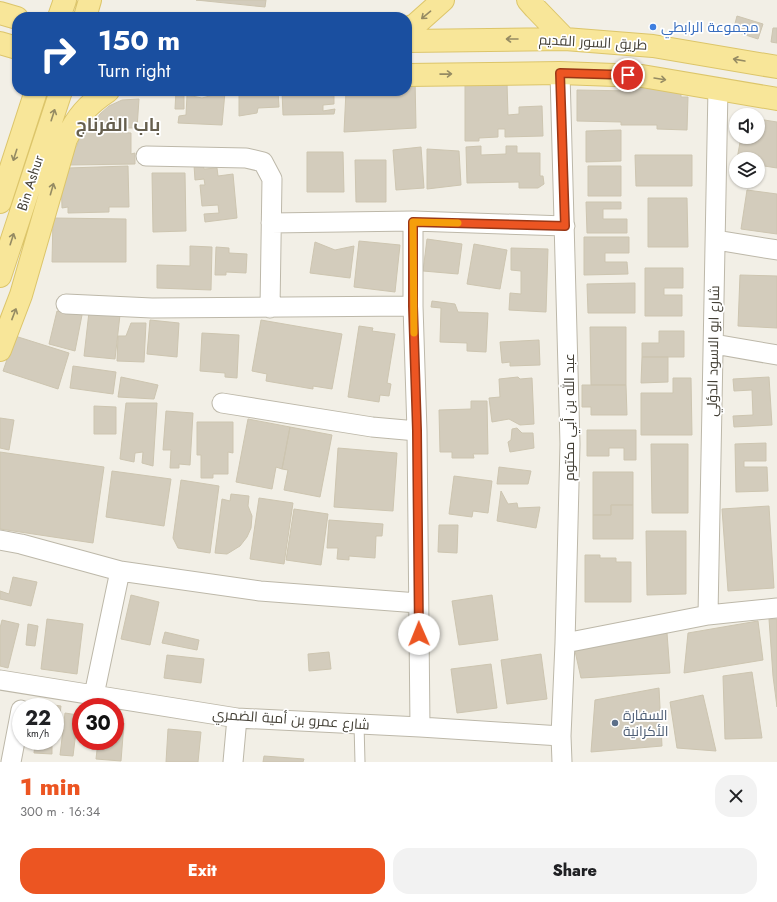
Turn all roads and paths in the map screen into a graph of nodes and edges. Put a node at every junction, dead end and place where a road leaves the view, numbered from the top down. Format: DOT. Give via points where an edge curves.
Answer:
graph roads {
  1 [pos="65,0"];
  2 [pos="90,0"];
  3 [pos="443,0"];
  4 [pos="528,0"];
  5 [pos="61,12"];
  6 [pos="86,12"];
  7 [pos="0,13"];
  8 [pos="12,17"];
  9 [pos="412,26"];
  10 [pos="565,38"];
  11 [pos="412,41"];
  12 [pos="777,67"];
  13 [pos="560,73"];
  14 [pos="412,75"];
  15 [pos="718,88"];
  16 [pos="34,96"];
  17 [pos="59,96"];
  18 [pos="101,96"];
  19 [pos="777,99"];
  20 [pos="146,156"];
  21 [pos="0,202"];
  22 [pos="413,222"];
  23 [pos="271,223"];
  24 [pos="565,226"];
  25 [pos="716,240"];
  26 [pos="777,250"];
  27 [pos="0,276"];
  28 [pos="66,304"];
  29 [pos="413,306"];
  30 [pos="270,308"];
  31 [pos="714,344"];
  32 [pos="0,350"];
  33 [pos="777,354"];
  34 [pos="222,403"];
  35 [pos="417,431"];
  36 [pos="0,540"];
  37 [pos="120,571"];
  38 [pos="418,602"];
  39 [pos="777,608"];
  40 [pos="708,615"];
  41 [pos="565,642"];
  42 [pos="0,680"];
  43 [pos="26,684"];
  44 [pos="94,695"];
  45 [pos="24,698"];
  46 [pos="237,718"];
  47 [pos="359,724"];
  48 [pos="420,727"];
  49 [pos="561,736"];
  50 [pos="13,750"];
  51 [pos="10,762"];
  52 [pos="234,762"];
  53 [pos="360,762"];
  54 [pos="562,762"];
  1 -- 5 [label="main road"];
  2 -- 6 [label="main road"];
  3 -- 9 [label="main road, one-way"];
  4 -- 10 [label="main road"];
  7 -- 8 [label="main road"];
  10 -- 11 [label="main road, طريق السور القديم, one-way"];
  12 -- 10 [label="main road, طريق السور القديم, one-way" via="653,46"];
  14 -- 13 [label="main road, one-way"];
  13 -- 15 [label="main road, one-way" via="642,76"];
  13 -- 24 [label="street, عبد الله بن أبي مكتوم"];
  15 -- 19 [label="main road"];
  15 -- 25 [label="street, شارع ابو الاسود الدؤلي"];
  16 -- 21 [label="main road, one-way"];
  27 -- 17 [label="main road, Bin Ashur, one-way"];
  32 -- 18 [label="main road, one-way" via="22,295 66,139 83,111"];
  20 -- 23 [label="street" via="246,158 263,162 272,179"];
  22 -- 23 [label="street"];
  22 -- 24 [label="street"];
  22 -- 29 [label="street"];
  23 -- 30 [label="street"];
  24 -- 41 [label="street, عبد الله بن أبي مكتوم" via="570,444"];
  25 -- 26 [label="street"];
  25 -- 31 [label="street, شارع ابو الاسود الدؤلي"];
  28 -- 30 [label="street" via="152,308"];
  29 -- 30 [label="street"];
  29 -- 35 [label="street"];
  31 -- 33 [label="street"];
  31 -- 40 [label="street, شارع ابو الاسود الدؤلي"];
  34 -- 35 [label="street" via="372,428"];
  35 -- 38 [label="street"];
  36 -- 37 [label="street"];
  37 -- 38 [label="street" via="260,591"];
  37 -- 44 [label="street"];
  38 -- 48 [label="street"];
  39 -- 40 [label="street"];
  40 -- 41 [label="street"];
  41 -- 49 [label="street, عبد الله بن أبي مكتوم"];
  42 -- 43 [label="street, شارع عمرو بن أمية الضمري"];
  43 -- 44 [label="street, شارع عمرو بن أمية الضمري"];
  43 -- 45 [label="street"];
  44 -- 46 [label="street, شارع عمرو بن أمية الضمري"];
  46 -- 47 [label="street, شارع عمرو بن أمية الضمري"];
  46 -- 52 [label="street"];
  47 -- 48 [label="street, شارع عمرو بن أمية الضمري"];
  47 -- 53 [label="lane"];
  48 -- 49 [label="street, شارع عمرو بن أمية الضمري"];
  49 -- 54 [label="street, عبد الله بن أبي مكتوم"];
  50 -- 51 [label="street"];
}
